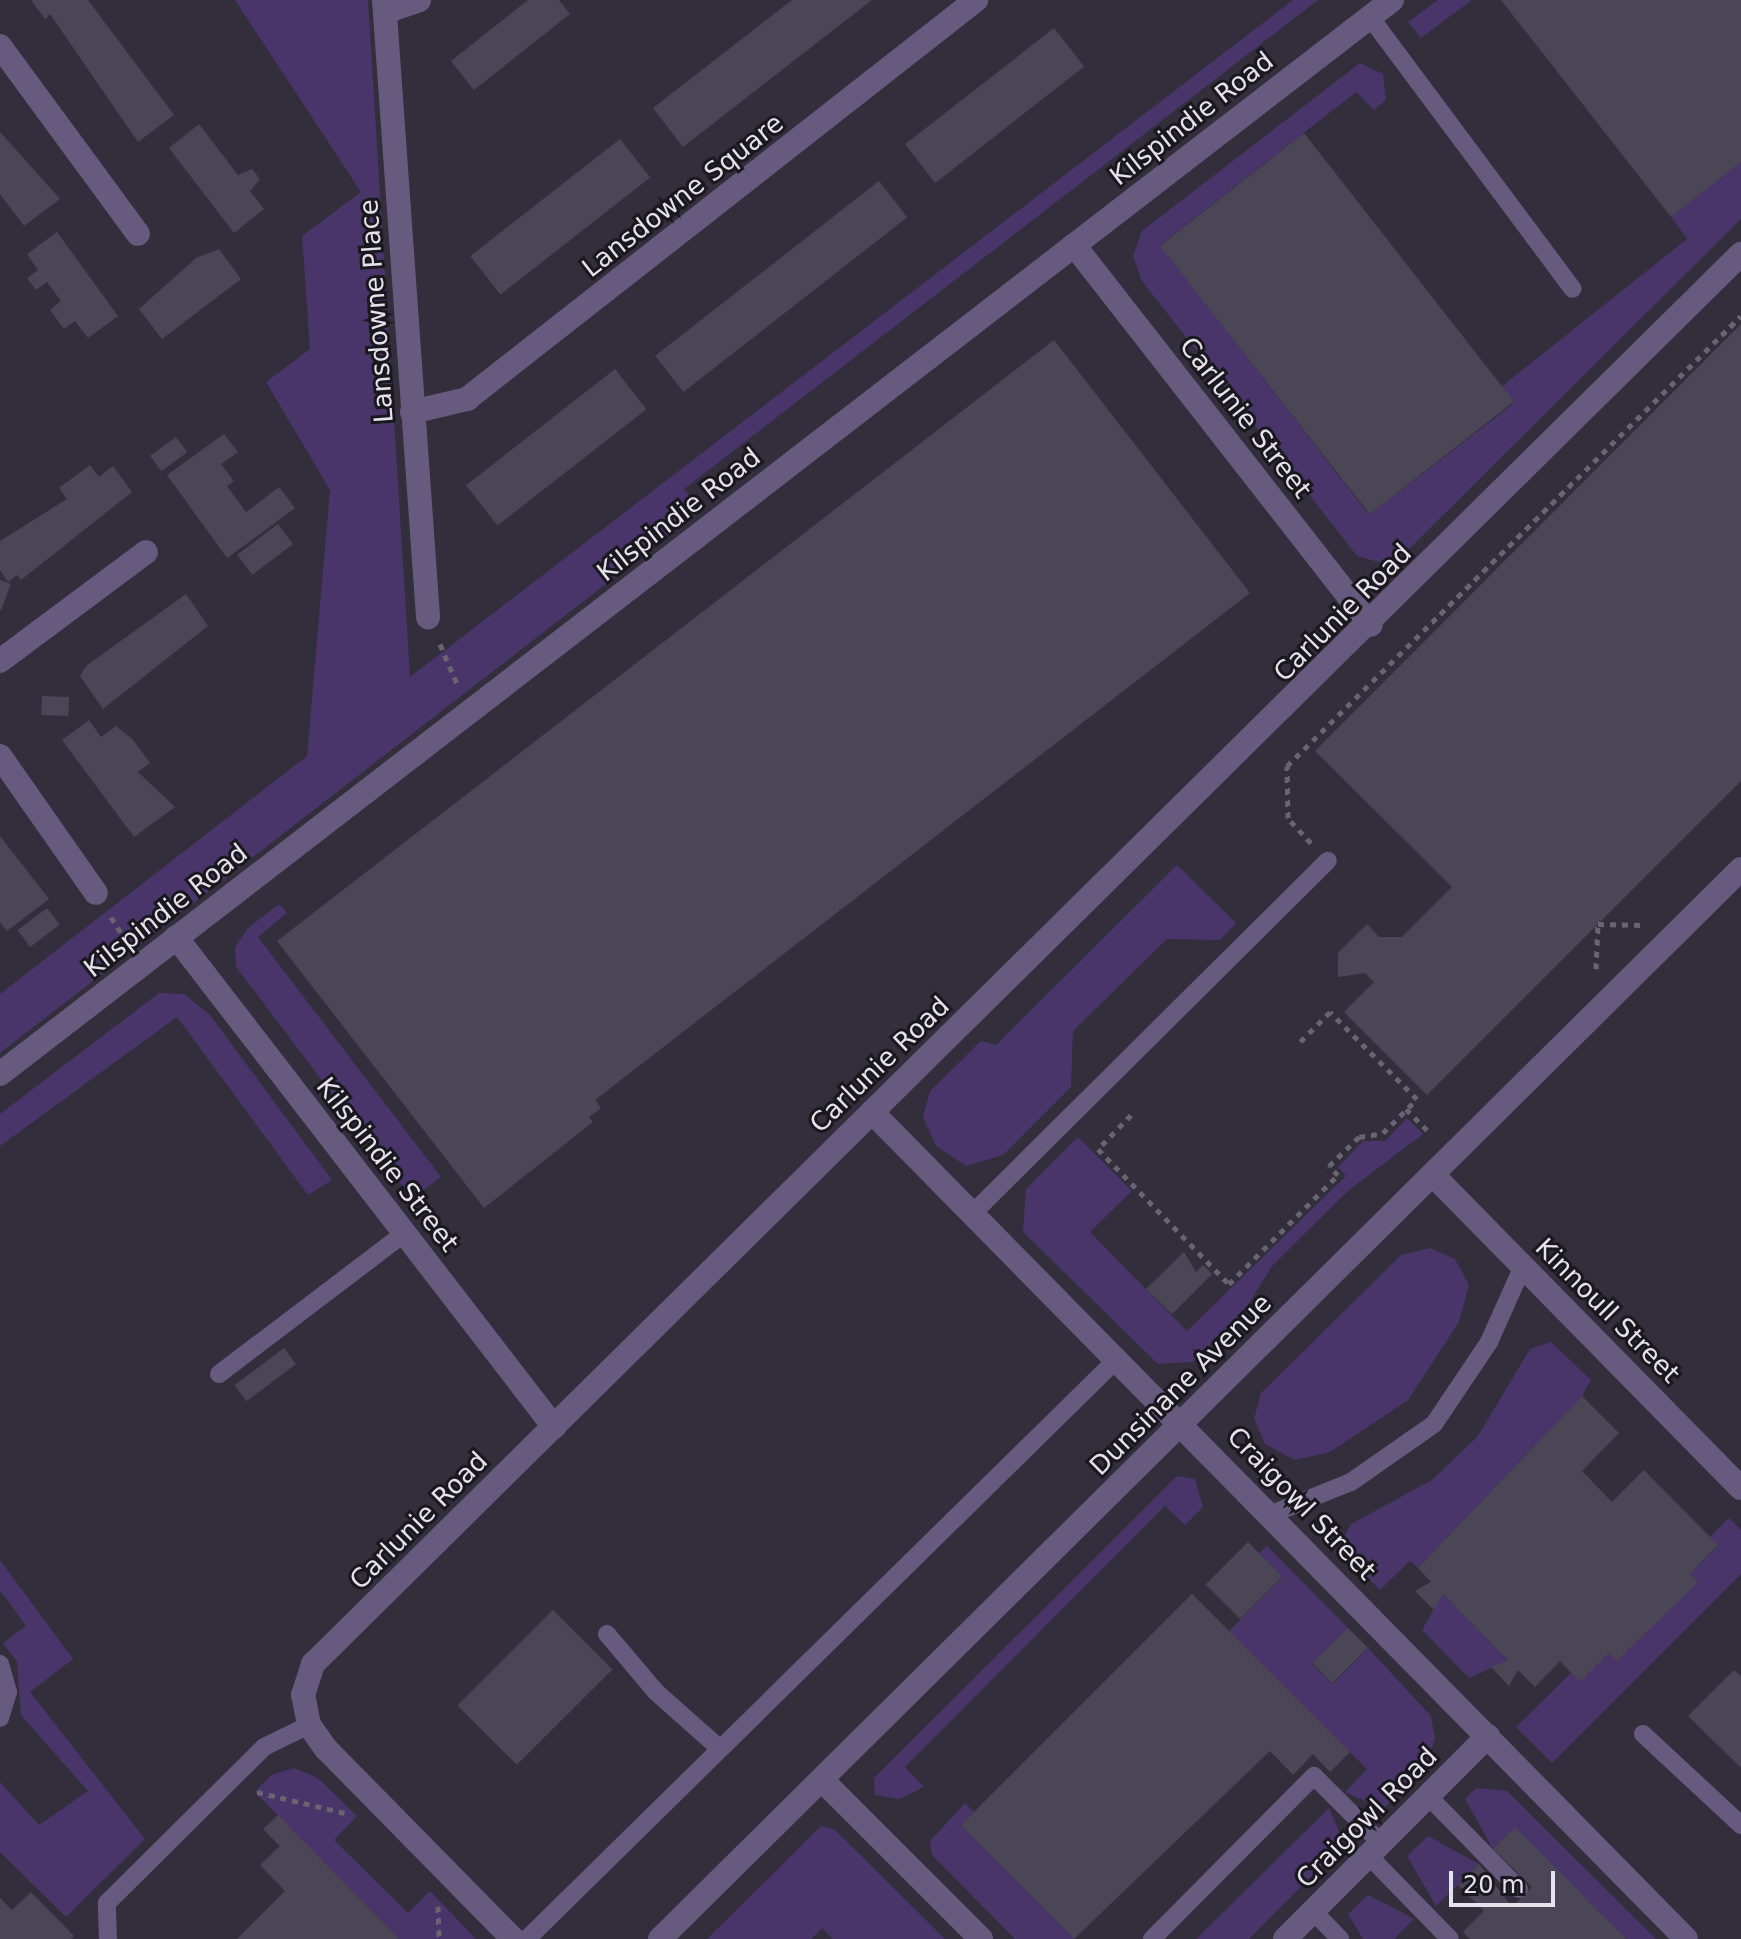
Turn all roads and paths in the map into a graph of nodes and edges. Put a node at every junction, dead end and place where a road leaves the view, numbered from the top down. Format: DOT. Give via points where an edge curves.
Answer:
graph roads {
  1 [pos="419,0"];
  2 [pos="976,0"];
  3 [pos="1392,0"];
  4 [pos="385,6"];
  5 [pos="1370,17"];
  6 [pos="0,46"];
  7 [pos="138,234"];
  8 [pos="1074,245"];
  9 [pos="1741,254"];
  10 [pos="1573,289"];
  11 [pos="1741,316"];
  12 [pos="412,412"];
  13 [pos="146,552"];
  14 [pos="428,617"];
  15 [pos="1371,625"];
  16 [pos="0,661"];
  17 [pos="470,711"];
  18 [pos="0,756"];
  19 [pos="1328,861"];
  20 [pos="1741,869"];
  21 [pos="96,893"];
  22 [pos="176,937"];
  23 [pos="141,965"];
  24 [pos="1297,1045"];
  25 [pos="0,1074"];
  26 [pos="872,1112"];
  27 [pos="1131,1115"];
  28 [pos="1433,1175"];
  29 [pos="973,1213"];
  30 [pos="405,1233"];
  31 [pos="1523,1266"];
  32 [pos="1118,1358"];
  33 [pos="219,1374"];
  34 [pos="1183,1423"];
  35 [pos="554,1427"];
  36 [pos="1741,1488"];
  37 [pos="1272,1514"];
  38 [pos="607,1634"];
  39 [pos="0,1664"];
  40 [pos="0,1718"];
  41 [pos="309,1725"];
  42 [pos="1643,1734"];
  43 [pos="1488,1736"];
  44 [pos="719,1748"];
  45 [pos="237,1774"];
  46 [pos="822,1780"];
  47 [pos="1428,1796"];
  48 [pos="357,1816"];
  49 [pos="1741,1825"];
  50 [pos="1375,1849"];
  51 [pos="1519,1889"];
  52 [pos="437,1898"];
  53 [pos="1313,1911"];
  54 [pos="108,1939"];
  55 [pos="439,1939"];
  56 [pos="513,1939"];
  57 [pos="527,1939"];
  58 [pos="660,1939"];
  59 [pos="981,1939"];
  60 [pos="1152,1939"];
  61 [pos="1285,1939"];
  62 [pos="1340,1939"];
  63 [pos="1450,1939"];
  64 [pos="1686,1939"];
  1 -- 4 [label="street"];
  2 -- 12 [label="street, Lansdowne Square" via="467,399"];
  3 -- 5 [label="street, Kilspindie Road"];
  4 -- 12 [label="street, Lansdowne Place"];
  5 -- 8 [label="street, Kilspindie Road"];
  5 -- 10 [label="lane"];
  6 -- 7 [label="street"];
  8 -- 15 [label="street, Carlunie Street"];
  8 -- 17 [label="street, Kilspindie Road"];
  9 -- 15 [label="street, Carlunie Road"];
  11 -- 19 [label="path" via="1287,766 1288,818"];
  12 -- 14 [label="street, Lansdowne Place"];
  13 -- 16 [label="street"];
  14 -- 17 [label="path"];
  15 -- 26 [label="street, Carlunie Road"];
  17 -- 22 [label="street, Kilspindie Road"];
  18 -- 21 [label="street"];
  19 -- 29 [label="lane"];
  20 -- 28 [label="street, Dunsinane Avenue"];
  21 -- 23 [label="path"];
  22 -- 23 [label="street, Kilspindie Road"];
  22 -- 30 [label="street, Kilspindie Street"];
  23 -- 25 [label="street, Kilspindie Road"];
  24 -- 27 [label="path" via="1330,1012 1417,1099 1383,1133 1359,1137 1329,1166 1338,1175 1229,1284 1098,1149"];
  26 -- 29 [label="street, Craigowl Street"];
  26 -- 35 [label="street, Carlunie Road"];
  28 -- 31 [label="street, Kinnoull Street"];
  28 -- 34 [label="street, Dunsinane Avenue"];
  29 -- 32 [label="street, Craigowl Street"];
  30 -- 33 [label="lane"];
  30 -- 35 [label="street, Kilspindie Street"];
  31 -- 36 [label="street, Kinnoull Street"];
  31 -- 37 [label="lane" via="1489,1342 1434,1424 1351,1482"];
  32 -- 34 [label="street, Craigowl Street"];
  32 -- 44 [label="lane"];
  34 -- 37 [label="street, Craigowl Street"];
  34 -- 46 [label="street, Dunsinane Avenue"];
  35 -- 41 [label="street, Carlunie Road" via="313,1664 303,1695"];
  37 -- 43 [label="street, Craigowl Street"];
  38 -- 44 [label="lane" via="656,1692"];
  39 -- 40 [label="lane" via="8,1692"];
  41 -- 45 [label="lane" via="264,1747"];
  41 -- 56 [label="street"];
  42 -- 49 [label="lane"];
  43 -- 47 [label="street, Craigowl Road"];
  43 -- 64 [label="street, Craigowl Street"];
  44 -- 57 [label="lane"];
  45 -- 48 [label="path" via="255,1792"];
  45 -- 54 [label="lane" via="107,1903"];
  46 -- 58 [label="street, Dunsinane Avenue"];
  46 -- 59 [label="street"];
  47 -- 50 [label="street, Craigowl Road"];
  47 -- 51 [label="lane"];
  50 -- 53 [label="street, Craigowl Road"];
  50 -- 60 [label="lane" via="1314,1776"];
  50 -- 63 [label="lane"];
  52 -- 55 [label="path"];
  53 -- 61 [label="street, Craigowl Road"];
  53 -- 62 [label="lane"];
}
